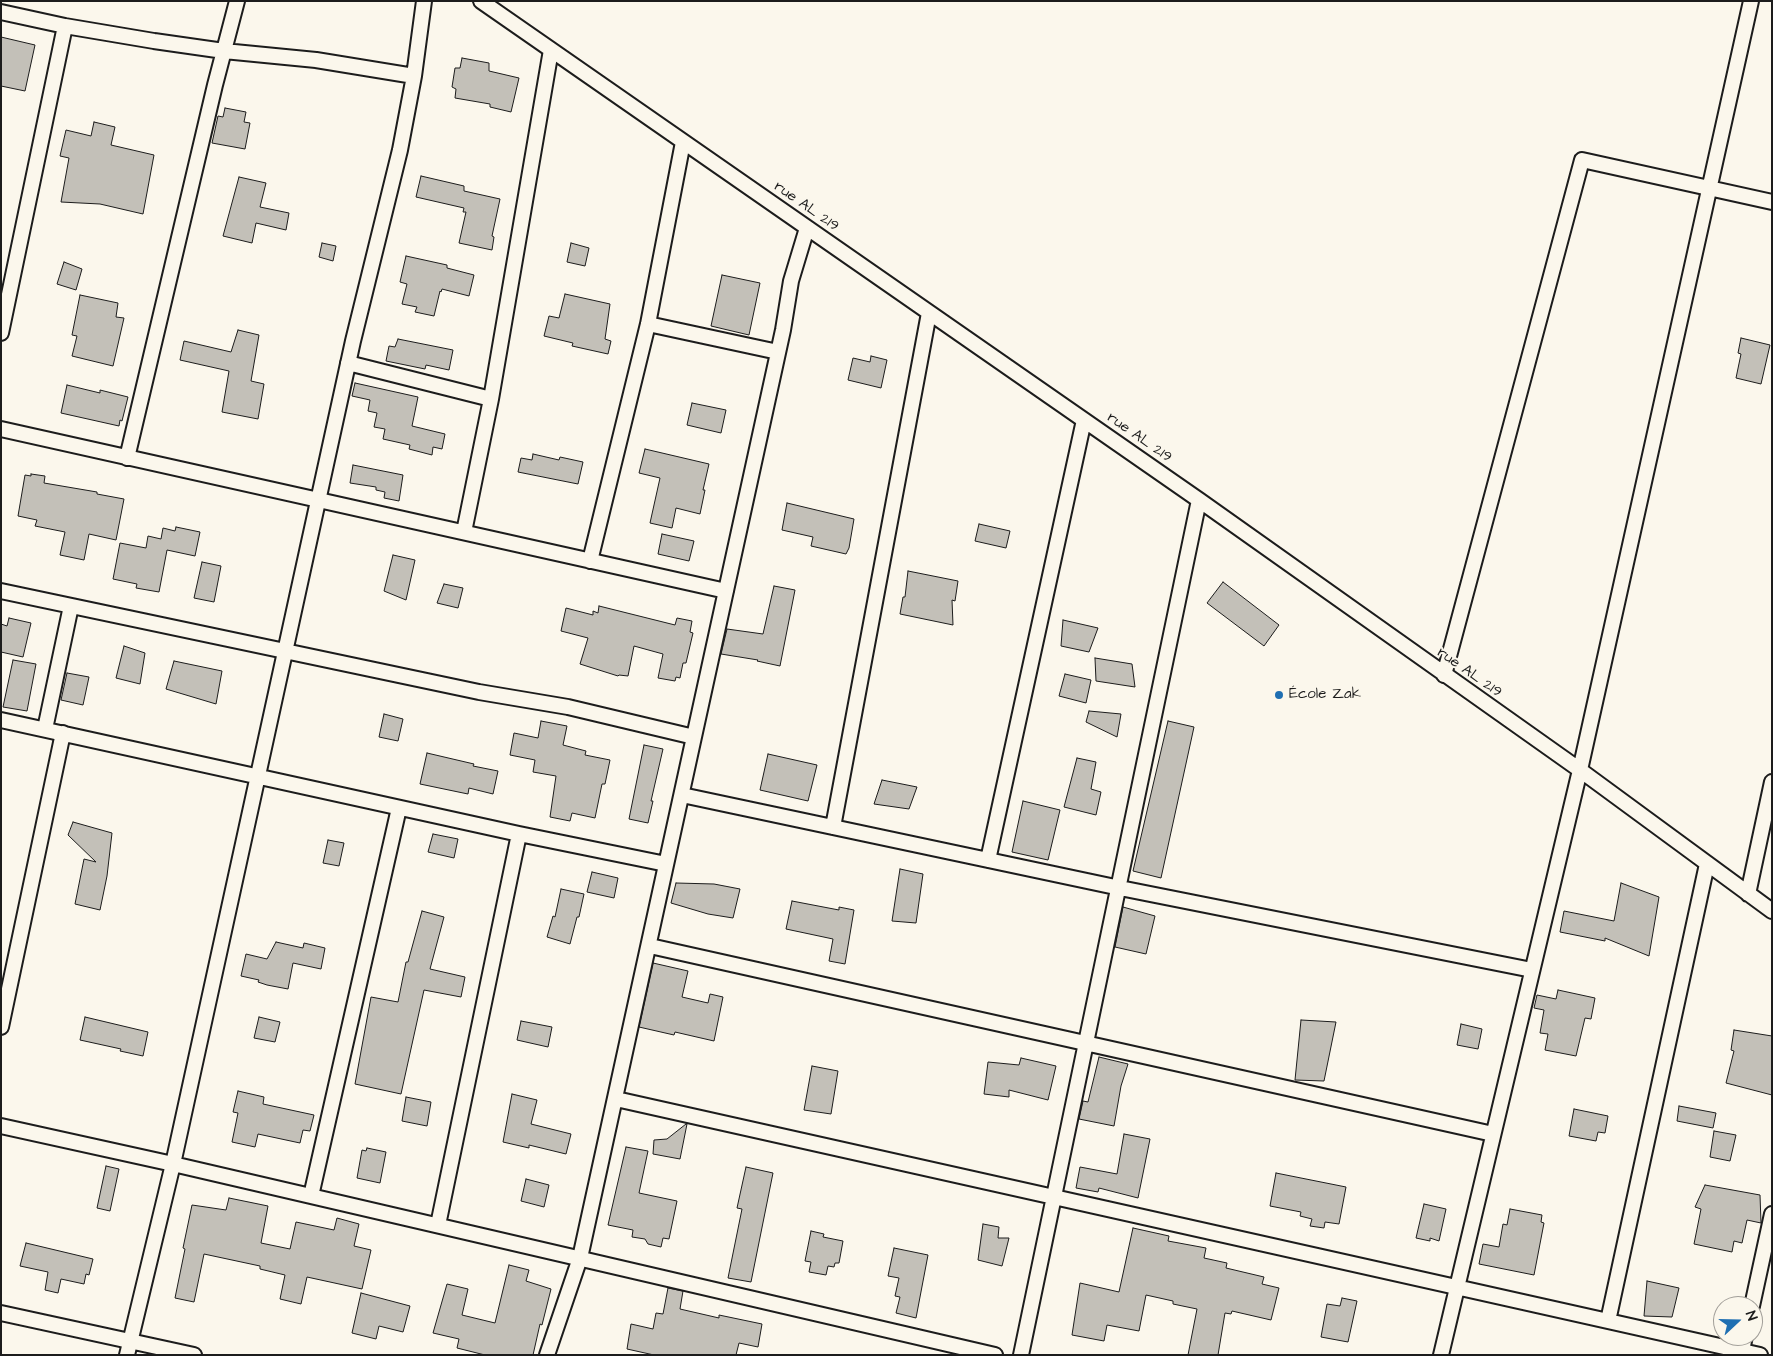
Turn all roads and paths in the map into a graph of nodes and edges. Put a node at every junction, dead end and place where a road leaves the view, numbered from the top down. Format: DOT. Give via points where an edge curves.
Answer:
graph roads {
  1 [pos="237,1"];
  2 [pos="424,1"];
  3 [pos="481,1"];
  4 [pos="1751,1"];
  5 [pos="1,12"];
  6 [pos="65,26"];
  7 [pos="551,50"];
  8 [pos="224,51"];
  9 [pos="414,76"];
  10 [pos="683,142"];
  11 [pos="1709,188"];
  12 [pos="1772,202"];
  13 [pos="807,228"];
  14 [pos="930,313"];
  15 [pos="648,324"];
  16 [pos="1,333"];
  17 [pos="778,352"];
  18 [pos="348,363"];
  19 [pos="491,399"];
  20 [pos="1084,420"];
  21 [pos="1,429"];
  22 [pos="127,458"];
  23 [pos="319,500"];
  24 [pos="1199,500"];
  25 [pos="464,532"];
  26 [pos="590,561"];
  27 [pos="1,590"];
  28 [pos="726,591"];
  29 [pos="71,606"];
  30 [pos="285,652"];
  31 [pos="1444,675"];
  32 [pos="1,720"];
  33 [pos="45,729"];
  34 [pos="63,733"];
  35 [pos="694,737"];
  36 [pos="1580,770"];
  37 [pos="258,775"];
  38 [pos="1772,782"];
  39 [pos="682,795"];
  40 [pos="399,808"];
  41 [pos="833,827"];
  42 [pos="519,834"];
  43 [pos="988,860"];
  44 [pos="666,864"];
  45 [pos="1707,864"];
  46 [pos="1120,888"];
  47 [pos="1748,894"];
  48 [pos="1772,911"];
  49 [pos="650,946"];
  50 [pos="1532,970"];
  51 [pos="1,1027"];
  52 [pos="1087,1043"];
  53 [pos="616,1099"];
  54 [pos="1,1126"];
  55 [pos="1493,1134"];
  56 [pos="173,1164"];
  57 [pos="311,1196"];
  58 [pos="1055,1197"];
  59 [pos="1772,1214"];
  60 [pos="438,1225"];
  61 [pos="580,1258"];
  62 [pos="1457,1287"];
  63 [pos="1754,1296"];
  64 [pos="1,1312"];
  65 [pos="1608,1321"];
  66 [pos="130,1341"];
  67 [pos="1743,1346"];
  68 [pos="1742,1351"];
  69 [pos="127,1355"];
  70 [pos="194,1355"];
  71 [pos="547,1355"];
  72 [pos="995,1355"];
  73 [pos="1021,1355"];
  74 [pos="1441,1355"];
  75 [pos="1760,1355"];
  1 -- 8 [label="street"];
  2 -- 9 [label="street"];
  3 -- 7 [label="street, rue AL 219"];
  4 -- 11 [label="street"];
  5 -- 6 [label="street"];
  6 -- 8 [label="street"];
  6 -- 16 [label="street"];
  7 -- 10 [label="street, rue AL 219"];
  7 -- 19 [label="street"];
  8 -- 9 [label="street" via="316,60"];
  8 -- 22 [label="street"];
  9 -- 18 [label="street" via="400,150"];
  10 -- 13 [label="street, rue AL 219"];
  10 -- 15 [label="street"];
  11 -- 12 [label="street"];
  11 -- 31 [label="street" via="1582,160"];
  11 -- 36 [label="street"];
  13 -- 14 [label="street, rue AL 219"];
  13 -- 17 [label="street" via="791,281"];
  14 -- 20 [label="street, rue AL 219"];
  14 -- 41 [label="street"];
  15 -- 17 [label="street"];
  15 -- 26 [label="street"];
  17 -- 28 [label="street"];
  18 -- 19 [label="street"];
  18 -- 23 [label="street"];
  19 -- 25 [label="street"];
  20 -- 24 [label="street, rue AL 219"];
  20 -- 43 [label="street"];
  21 -- 22 [label="street"];
  22 -- 23 [label="street"];
  23 -- 25 [label="street"];
  23 -- 30 [label="street"];
  24 -- 31 [label="street, rue AL 219"];
  24 -- 46 [label="street"];
  25 -- 26 [label="street"];
  26 -- 28 [label="street"];
  27 -- 29 [label="street"];
  28 -- 35 [label="street"];
  29 -- 30 [label="street"];
  29 -- 33 [label="street"];
  30 -- 35 [label="street" via="568,707"];
  30 -- 37 [label="street"];
  31 -- 36 [label="street, rue AL 219"];
  32 -- 33 [label="street"];
  33 -- 34 [label="street"];
  34 -- 37 [label="street"];
  34 -- 51 [label="street"];
  35 -- 39 [label="street"];
  36 -- 45 [label="street, rue AL 219"];
  36 -- 50 [label="street"];
  37 -- 40 [label="street"];
  37 -- 56 [label="street"];
  38 -- 47 [label="street"];
  39 -- 41 [label="street"];
  39 -- 44 [label="street"];
  40 -- 42 [label="street"];
  40 -- 57 [label="street"];
  41 -- 43 [label="street"];
  42 -- 44 [label="street"];
  42 -- 60 [label="street"];
  43 -- 46 [label="street"];
  44 -- 49 [label="street"];
  45 -- 47 [label="street, rue AL 219"];
  45 -- 65 [label="street"];
  46 -- 50 [label="street"];
  46 -- 52 [label="street"];
  47 -- 48 [label="street, rue AL 219"];
  49 -- 52 [label="street"];
  49 -- 53 [label="street"];
  50 -- 55 [label="street"];
  52 -- 55 [label="street"];
  52 -- 58 [label="street"];
  53 -- 58 [label="street"];
  53 -- 61 [label="street"];
  54 -- 56 [label="street"];
  55 -- 62 [label="street"];
  56 -- 57 [label="street"];
  56 -- 66 [label="street"];
  57 -- 60 [label="street"];
  58 -- 62 [label="street"];
  58 -- 73 [label="street"];
  59 -- 63 [label="street"];
  60 -- 61 [label="street"];
  61 -- 71 [label="street"];
  61 -- 72 [label="street"];
  62 -- 65 [label="street"];
  62 -- 74 [label="street"];
  64 -- 66 [label="street"];
  65 -- 68 [label="street"];
  66 -- 69 [label="street"];
  66 -- 70 [label="street"];
  67 -- 68 [label="street"];
  68 -- 75 [label="street"];
}
